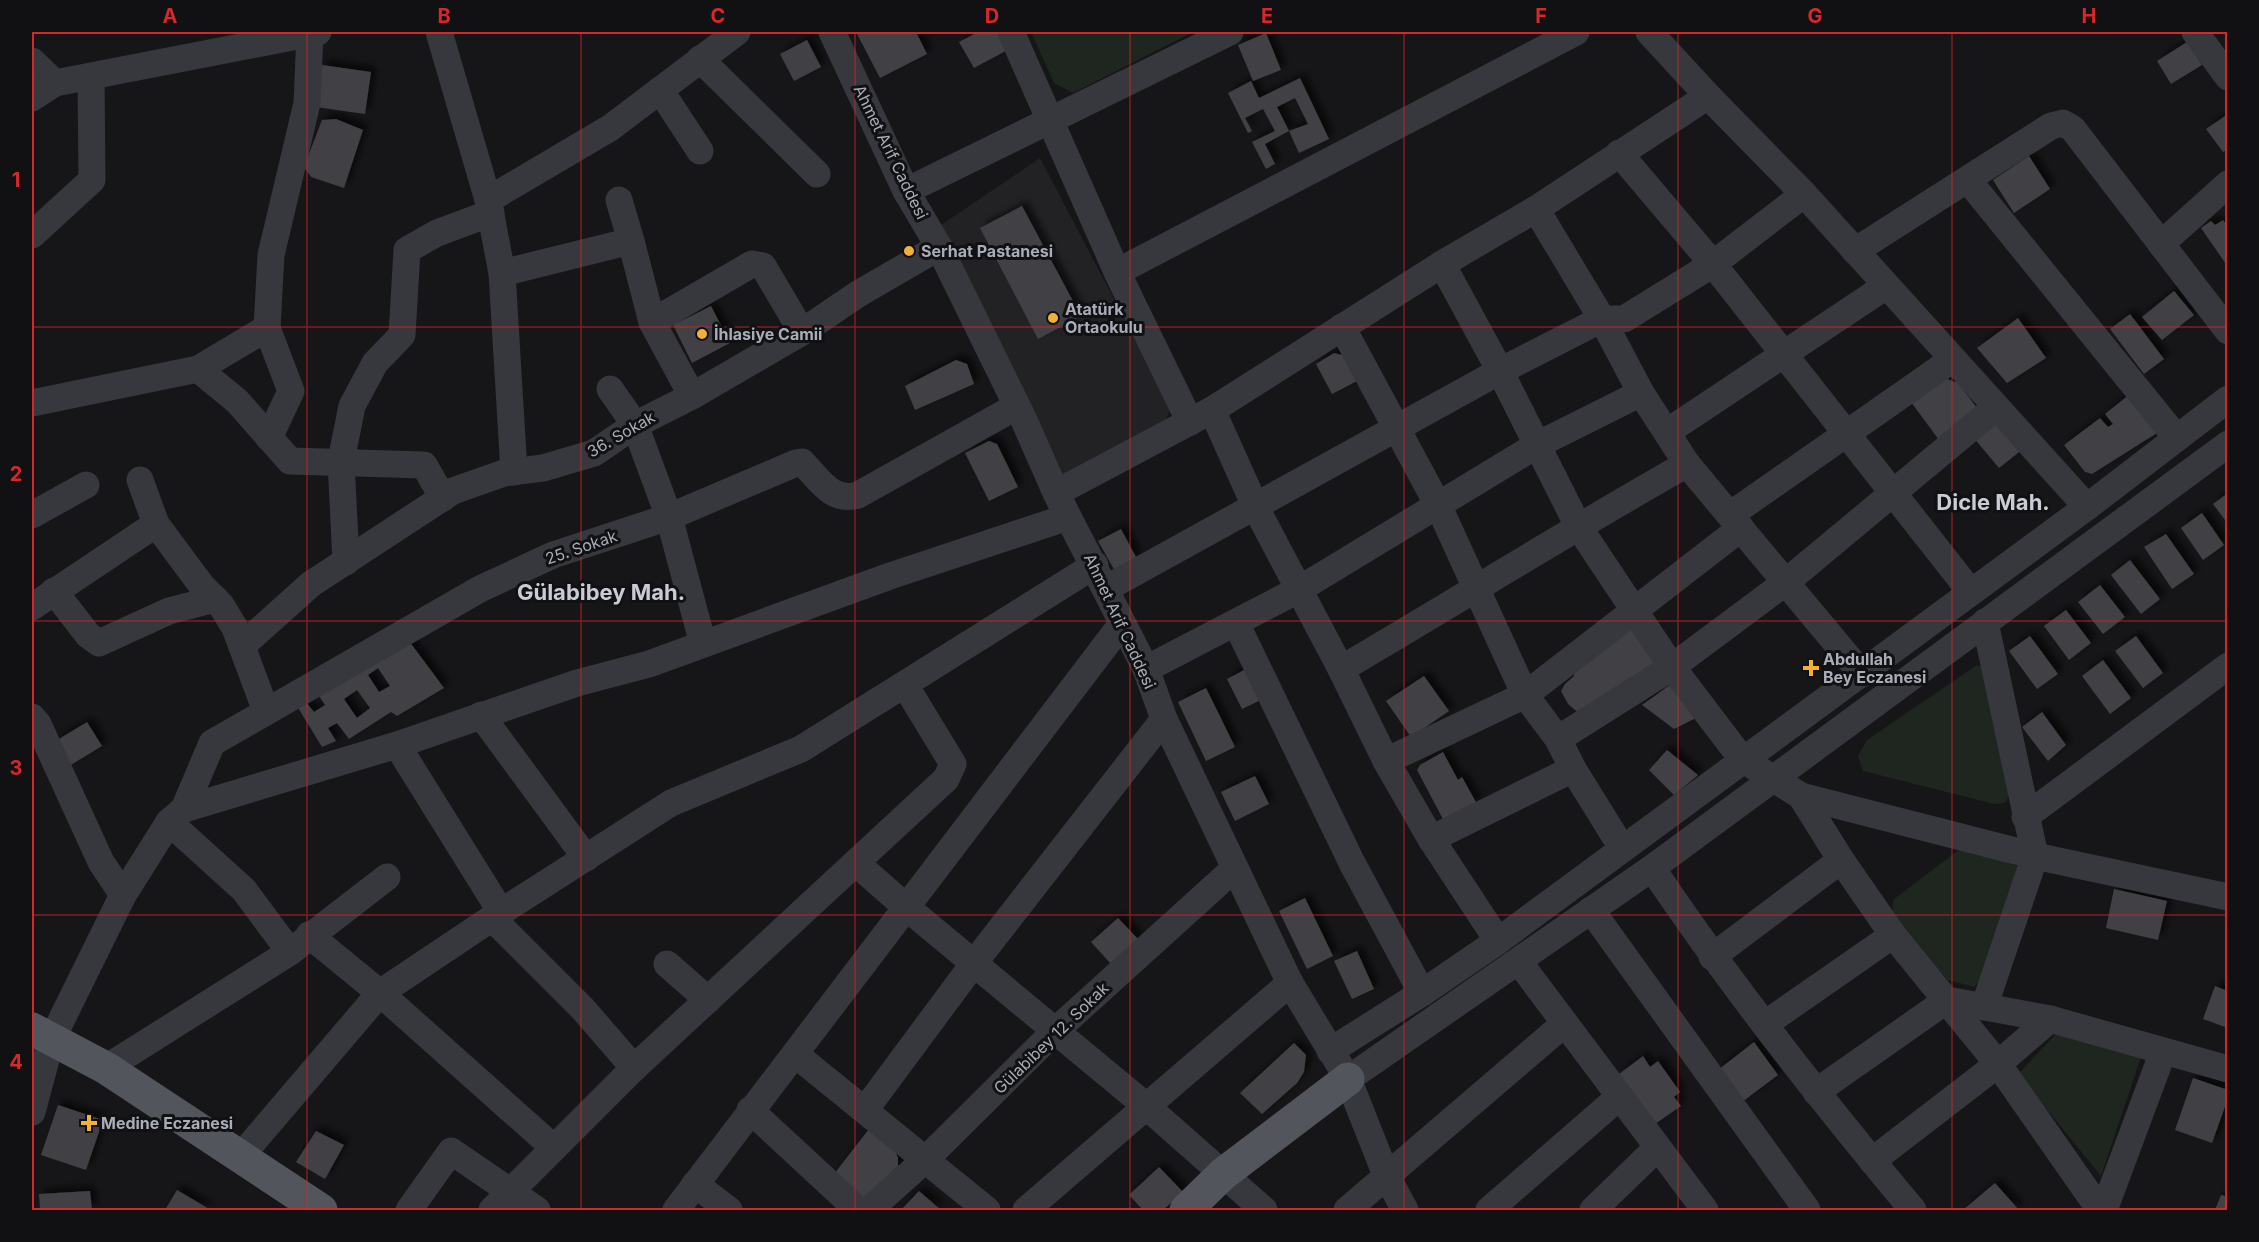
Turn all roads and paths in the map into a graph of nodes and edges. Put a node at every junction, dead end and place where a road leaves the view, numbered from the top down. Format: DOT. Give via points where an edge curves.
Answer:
graph roads {
  1 [pos="439,32"];
  2 [pos="737,32"];
  3 [pos="832,32"];
  4 [pos="1011,32"];
  5 [pos="1230,32"];
  6 [pos="1576,32"];
  7 [pos="1649,32"];
  8 [pos="2195,32"];
  9 [pos="314,33"];
  10 [pos="205,41"];
  11 [pos="2220,50"];
  12 [pos="700,59"];
  13 [pos="32,61"];
  14 [pos="91,77"];
  15 [pos="2228,77"];
  16 [pos="55,82"];
  17 [pos="660,90"];
  18 [pos="1708,96"];
  19 [pos="32,98"];
  20 [pos="1048,120"];
  21 [pos="700,151"];
  22 [pos="1619,153"];
  23 [pos="817,174"];
  24 [pos="1968,180"];
  25 [pos="2228,184"];
  26 [pos="906,191"];
  27 [pos="1804,194"];
  28 [pos="619,200"];
  29 [pos="490,206"];
  30 [pos="1536,208"];
  31 [pos="32,235"];
  32 [pos="631,241"];
  33 [pos="2161,244"];
  34 [pos="939,247"];
  35 [pos="1856,251"];
  36 [pos="1442,264"];
  37 [pos="1713,264"];
  38 [pos="1117,272"];
  39 [pos="502,273"];
  40 [pos="1886,286"];
  41 [pos="1602,320"];
  42 [pos="652,322"];
  43 [pos="1342,327"];
  44 [pos="267,328"];
  45 [pos="2228,331"];
  46 [pos="801,332"];
  47 [pos="1785,355"];
  48 [pos="1953,359"];
  49 [pos="198,369"];
  50 [pos="1500,371"];
  51 [pos="610,389"];
  52 [pos="1641,393"];
  53 [pos="692,396"];
  54 [pos="2228,399"];
  55 [pos="32,403"];
  56 [pos="1017,406"];
  57 [pos="1995,408"];
  58 [pos="1201,416"];
  59 [pos="635,424"];
  60 [pos="1396,427"];
  61 [pos="1667,432"];
  62 [pos="1847,433"];
  63 [pos="2176,437"];
  64 [pos="269,438"];
  65 [pos="2228,444"];
  66 [pos="1537,445"];
  67 [pos="341,461"];
  68 [pos="1687,465"];
  69 [pos="514,472"];
  70 [pos="140,480"];
  71 [pos="86,485"];
  72 [pos="1895,493"];
  73 [pos="443,498"];
  74 [pos="1062,505"];
  75 [pos="1439,507"];
  76 [pos="2087,507"];
  77 [pos="1256,508"];
  78 [pos="32,515"];
  79 [pos="669,517"];
  80 [pos="1735,521"];
  81 [pos="156,524"];
  82 [pos="1578,526"];
  83 [pos="345,562"];
  84 [pos="1101,577"];
  85 [pos="1786,582"];
  86 [pos="1298,590"];
  87 [pos="1477,590"];
  88 [pos="54,591"];
  89 [pos="1970,591"];
  90 [pos="215,599"];
  91 [pos="32,606"];
  92 [pos="1636,610"];
  93 [pos="1985,622"];
  94 [pos="1236,623"];
  95 [pos="1121,625"];
  96 [pos="703,644"];
  97 [pos="242,646"];
  98 [pos="2228,666"];
  99 [pos="1672,667"];
  100 [pos="1146,669"];
  101 [pos="1341,669"];
  102 [pos="1862,674"];
  103 [pos="904,685"];
  104 [pos="1526,695"];
  105 [pos="266,711"];
  106 [pos="481,715"];
  107 [pos="32,717"];
  108 [pos="1164,719"];
  109 [pos="1558,740"];
  110 [pos="398,745"];
  111 [pos="1742,759"];
  112 [pos="1386,761"];
  113 [pos="1573,769"];
  114 [pos="1774,779"];
  115 [pos="1801,796"];
  116 [pos="176,815"];
  117 [pos="2025,817"];
  118 [pos="1431,839"];
  119 [pos="1622,848"];
  120 [pos="2035,856"];
  121 [pos="586,858"];
  122 [pos="1841,860"];
  123 [pos="857,864"];
  124 [pos="1235,868"];
  125 [pos="1652,868"];
  126 [pos="387,877"];
  127 [pos="123,895"];
  128 [pos="2228,897"];
  129 [pos="906,908"];
  130 [pos="1591,910"];
  131 [pos="497,915"];
  132 [pos="1893,935"];
  133 [pos="1498,941"];
  134 [pos="299,943"];
  135 [pos="1712,957"];
  136 [pos="1519,962"];
  137 [pos="974,963"];
  138 [pos="667,964"];
  139 [pos="1290,983"];
  140 [pos="380,993"];
  141 [pos="1422,993"];
  142 [pos="708,1000"];
  143 [pos="1947,1000"];
  144 [pos="1984,1007"];
  145 [pos="2050,1019"];
  146 [pos="1564,1024"];
  147 [pos="1765,1024"];
  148 [pos="1054,1032"];
  149 [pos="38,1038"];
  150 [pos="1330,1051"];
  151 [pos="2163,1052"];
  152 [pos="795,1054"];
  153 [pos="1998,1064"];
  154 [pos="105,1068"];
  155 [pos="634,1068"];
  156 [pos="2228,1069"];
  157 [pos="1348,1079"];
  158 [pos="1816,1092"];
  159 [pos="1619,1098"];
  160 [pos="1146,1106"];
  161 [pos="750,1110"];
  162 [pos="865,1110"];
  163 [pos="32,1112"];
  164 [pos="554,1148"];
  165 [pos="1657,1148"];
  166 [pos="240,1157"];
  167 [pos="926,1159"];
  168 [pos="1872,1161"];
  169 [pos="1223,1174"];
  170 [pos="1386,1175"];
  171 [pos="695,1184"];
  172 [pos="501,1201"];
  173 [pos="321,1210"];
  174 [pos="409,1210"];
  175 [pos="537,1210"];
  176 [pos="676,1210"];
  177 [pos="729,1210"];
  178 [pos="858,1210"];
  179 [pos="869,1210"];
  180 [pos="987,1210"];
  181 [pos="1026,1210"];
  182 [pos="1186,1210"];
  183 [pos="1264,1210"];
  184 [pos="1347,1210"];
  185 [pos="1405,1210"];
  186 [pos="1489,1210"];
  187 [pos="1593,1210"];
  188 [pos="1705,1210"];
  189 [pos="1807,1210"];
  190 [pos="1913,1210"];
  191 [pos="2102,1210"];
  1 -- 29 [label="street"];
  2 -- 12 [label="street"];
  3 -- 26 [label="street, Ahmet Arif Caddesi"];
  4 -- 20 [label="street"];
  5 -- 20 [label="street"];
  6 -- 38 [label="street"];
  7 -- 18 [label="street"];
  8 -- 11 [label="street"];
  9 -- 10 [label="street"];
  9 -- 44 [label="street" via="306,103 271,255"];
  10 -- 14 [label="street"];
  11 -- 15 [label="street"];
  12 -- 17 [label="street"];
  12 -- 23 [label="street"];
  13 -- 16 [label="street"];
  14 -- 16 [label="street"];
  14 -- 31 [label="street" via="92,180"];
  16 -- 19 [label="street"];
  17 -- 21 [label="street"];
  17 -- 29 [label="street" via="610,128"];
  18 -- 22 [label="street"];
  18 -- 27 [label="street"];
  20 -- 26 [label="street"];
  20 -- 38 [label="street"];
  22 -- 30 [label="street"];
  22 -- 37 [label="street"];
  24 -- 33 [label="street" via="2051,126 2063,123 2073,129"];
  24 -- 35 [label="street"];
  24 -- 63 [label="street"];
  25 -- 33 [label="street"];
  26 -- 34 [label="street, Ahmet Arif Caddesi"];
  27 -- 35 [label="street"];
  27 -- 37 [label="street"];
  28 -- 32 [label="street"];
  29 -- 39 [label="street"];
  29 -- 67 [label="street" via="407,250 402,335 375,363 352,406"];
  30 -- 36 [label="street"];
  30 -- 41 [label="street"];
  32 -- 39 [label="street"];
  32 -- 42 [label="street"];
  33 -- 45 [label="street"];
  34 -- 46 [label="street, 36. Sokak"];
  34 -- 56 [label="street, Ahmet Arif Caddesi"];
  35 -- 40 [label="street"];
  36 -- 43 [label="street"];
  36 -- 50 [label="street"];
  37 -- 41 [label="street" via="1624,319"];
  37 -- 47 [label="street"];
  38 -- 58 [label="street"];
  39 -- 69 [label="street"];
  40 -- 47 [label="street"];
  40 -- 48 [label="street"];
  41 -- 50 [label="street"];
  41 -- 52 [label="street"];
  42 -- 46 [label="street" via="753,264 763,266"];
  42 -- 53 [label="street"];
  43 -- 58 [label="street"];
  43 -- 60 [label="street"];
  44 -- 49 [label="street"];
  44 -- 64 [label="street" via="291,391"];
  46 -- 53 [label="street, 36. Sokak"];
  47 -- 61 [label="street"];
  47 -- 62 [label="street"];
  48 -- 57 [label="street"];
  48 -- 62 [label="street"];
  49 -- 55 [label="street"];
  49 -- 64 [label="street" via="237,401"];
  50 -- 60 [label="street"];
  50 -- 66 [label="street"];
  51 -- 59 [label="street"];
  52 -- 61 [label="street"];
  52 -- 66 [label="street"];
  53 -- 59 [label="street, 36. Sokak"];
  54 -- 63 [label="street"];
  56 -- 74 [label="street, Ahmet Arif Caddesi"];
  56 -- 79 [label="street, 25. Sokak" via="846,499 826,489 802,462 755,478"];
  57 -- 72 [label="street"];
  57 -- 76 [label="street"];
  58 -- 74 [label="street"];
  58 -- 77 [label="street"];
  59 -- 69 [label="street, 36. Sokak" via="594,453"];
  59 -- 79 [label="street"];
  60 -- 75 [label="street"];
  60 -- 77 [label="street"];
  61 -- 68 [label="street"];
  62 -- 72 [label="street"];
  62 -- 80 [label="street"];
  63 -- 76 [label="street"];
  64 -- 67 [label="street" via="290,461"];
  65 -- 93 [label="street"];
  66 -- 75 [label="street"];
  66 -- 82 [label="street"];
  67 -- 73 [label="street" via="424,465"];
  67 -- 83 [label="street"];
  68 -- 80 [label="street"];
  68 -- 82 [label="street"];
  69 -- 73 [label="street, 36. Sokak" via="453,491"];
  70 -- 81 [label="street"];
  71 -- 78 [label="street"];
  72 -- 85 [label="street"];
  72 -- 89 [label="street"];
  73 -- 83 [label="street, 36. Sokak"];
  74 -- 84 [label="street, Ahmet Arif Caddesi"];
  74 -- 96 [label="street" via="890,576"];
  75 -- 86 [label="street"];
  75 -- 87 [label="street"];
  76 -- 89 [label="street"];
  77 -- 84 [label="street"];
  77 -- 86 [label="street"];
  79 -- 96 [label="street"];
  79 -- 105 [label="street, 25. Sokak" via="553,555 480,589"];
  80 -- 85 [label="street"];
  80 -- 92 [label="street"];
  81 -- 88 [label="street"];
  81 -- 90 [label="street"];
  82 -- 87 [label="street"];
  82 -- 92 [label="street"];
  83 -- 97 [label="street, 36. Sokak" via="311,584"];
  84 -- 95 [label="street, Ahmet Arif Caddesi"];
  84 -- 103 [label="street"];
  85 -- 99 [label="street"];
  85 -- 102 [label="street"];
  86 -- 94 [label="street"];
  86 -- 101 [label="street"];
  87 -- 101 [label="street"];
  87 -- 104 [label="street"];
  88 -- 90 [label="street" via="88,635 99,643 169,611"];
  88 -- 91 [label="street"];
  89 -- 102 [label="street"];
  90 -- 97 [label="street"];
  92 -- 99 [label="street"];
  92 -- 104 [label="street"];
  93 -- 114 [label="street"];
  93 -- 117 [label="street"];
  94 -- 100 [label="street"];
  94 -- 141 [label="street" via="1352,863"];
  95 -- 100 [label="street, Ahmet Arif Caddesi"];
  95 -- 129 [label="street"];
  96 -- 106 [label="street"];
  97 -- 105 [label="street"];
  98 -- 117 [label="street"];
  99 -- 109 [label="street"];
  99 -- 111 [label="street"];
  100 -- 108 [label="street, Ahmet Arif Caddesi"];
  101 -- 112 [label="street"];
  102 -- 111 [label="street"];
  103 -- 121 [label="street" via="801,749 671,803"];
  103 -- 123 [label="street" via="953,764 946,779"];
  104 -- 109 [label="street"];
  104 -- 112 [label="street"];
  105 -- 116 [label="street, 25. Sokak" via="212,743"];
  106 -- 110 [label="street"];
  106 -- 121 [label="street"];
  107 -- 127 [label="street" via="101,862"];
  108 -- 124 [label="street, Ahmet Arif Caddesi"];
  108 -- 137 [label="street"];
  109 -- 113 [label="street"];
  110 -- 116 [label="street"];
  110 -- 131 [label="street"];
  111 -- 114 [label="street"];
  111 -- 119 [label="street"];
  112 -- 118 [label="street"];
  113 -- 118 [label="street"];
  113 -- 119 [label="street"];
  114 -- 115 [label="street"];
  114 -- 125 [label="street"];
  115 -- 120 [label="street"];
  115 -- 122 [label="street"];
  116 -- 127 [label="street, 25. Sokak"];
  116 -- 134 [label="street"];
  117 -- 120 [label="street"];
  118 -- 133 [label="street"];
  119 -- 133 [label="street"];
  120 -- 128 [label="street"];
  120 -- 144 [label="street"];
  121 -- 131 [label="street"];
  122 -- 132 [label="street"];
  122 -- 135 [label="street"];
  123 -- 129 [label="street"];
  123 -- 142 [label="street"];
  124 -- 139 [label="street, Ahmet Arif Caddesi"];
  124 -- 148 [label="street, Gülabibey 12. Sokak"];
  125 -- 130 [label="street"];
  125 -- 135 [label="street"];
  126 -- 134 [label="street"];
  127 -- 149 [label="street, 25. Sokak"];
  129 -- 137 [label="street"];
  129 -- 152 [label="street"];
  130 -- 136 [label="street"];
  130 -- 189 [label="street"];
  131 -- 140 [label="street"];
  131 -- 155 [label="street"];
  132 -- 143 [label="street"];
  132 -- 147 [label="street"];
  133 -- 141 [label="street"];
  134 -- 140 [label="street"];
  134 -- 154 [label="street"];
  135 -- 147 [label="street"];
  136 -- 146 [label="street"];
  136 -- 157 [label="street"];
  137 -- 148 [label="street"];
  137 -- 162 [label="street"];
  138 -- 142 [label="street"];
  139 -- 150 [label="street, Ahmet Arif Caddesi"];
  139 -- 160 [label="street"];
  140 -- 164 [label="street"];
  140 -- 166 [label="street"];
  141 -- 150 [label="street"];
  142 -- 155 [label="street"];
  143 -- 144 [label="street"];
  143 -- 153 [label="street"];
  143 -- 158 [label="street"];
  144 -- 145 [label="street"];
  145 -- 151 [label="street"];
  145 -- 153 [label="street"];
  146 -- 159 [label="street"];
  146 -- 170 [label="street"];
  147 -- 158 [label="street"];
  148 -- 160 [label="street"];
  148 -- 167 [label="street, Gülabibey 12. Sokak"];
  149 -- 154 [label="main road"];
  149 -- 163 [label="street, 25. Sokak"];
  150 -- 157 [label="street, Ahmet Arif Caddesi"];
  151 -- 156 [label="street"];
  151 -- 191 [label="street"];
  152 -- 161 [label="street"];
  152 -- 162 [label="street"];
  153 -- 168 [label="street"];
  153 -- 191 [label="street"];
  154 -- 166 [label="main road"];
  155 -- 164 [label="street"];
  157 -- 169 [label="main road"];
  157 -- 170 [label="street, Ahmet Arif Caddesi"];
  158 -- 168 [label="street"];
  159 -- 165 [label="street"];
  159 -- 186 [label="street"];
  160 -- 169 [label="street"];
  160 -- 181 [label="street"];
  161 -- 171 [label="street"];
  161 -- 178 [label="street"];
  162 -- 167 [label="street"];
  164 -- 172 [label="street"];
  165 -- 187 [label="street"];
  165 -- 188 [label="street"];
  166 -- 173 [label="main road"];
  167 -- 179 [label="street, Gülabibey 12. Sokak"];
  167 -- 180 [label="street"];
  168 -- 190 [label="street"];
  169 -- 182 [label="main road"];
  169 -- 183 [label="street"];
  170 -- 184 [label="street"];
  170 -- 185 [label="street, Ahmet Arif Caddesi"];
  171 -- 176 [label="street"];
  171 -- 177 [label="street"];
  172 -- 174 [label="street" via="451,1151"];
  172 -- 175 [label="street"];
}
